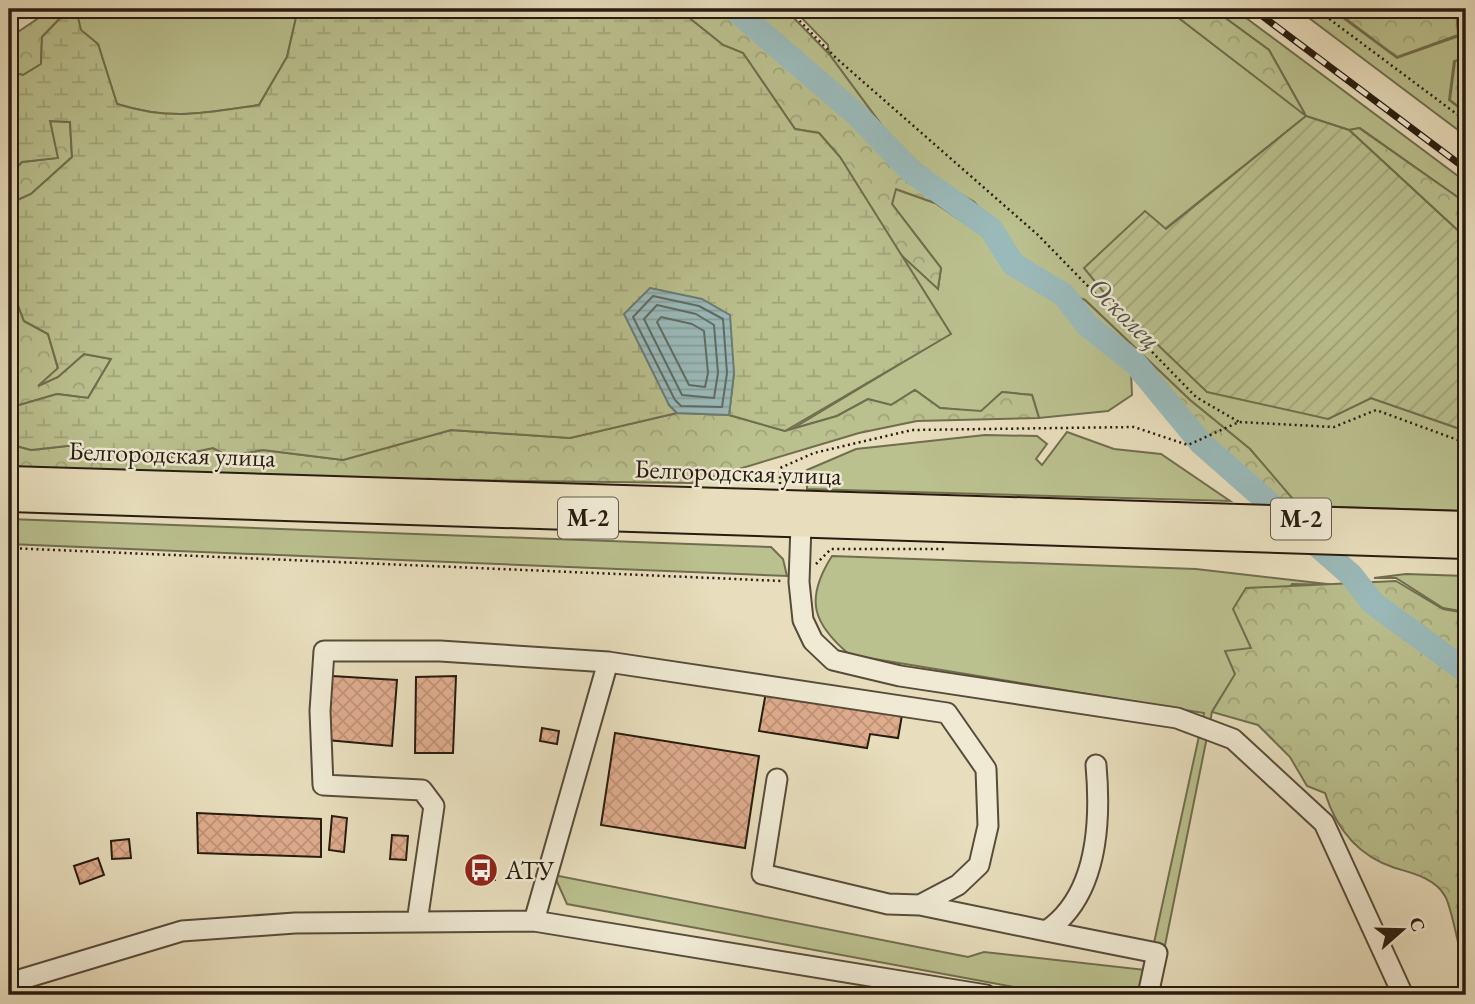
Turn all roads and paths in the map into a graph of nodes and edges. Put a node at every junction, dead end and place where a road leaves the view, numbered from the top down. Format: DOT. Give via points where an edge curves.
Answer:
graph roads {
  1 [pos="31,9"];
  2 [pos="788,9"];
  3 [pos="1316,9"];
  4 [pos="9,25"];
  5 [pos="1466,121"];
  6 [pos="1239,422"];
  7 [pos="1466,443"];
  8 [pos="9,479"];
  9 [pos="9,499"];
  10 [pos="794,511"];
  11 [pos="1466,524"];
  12 [pos="1437,534"];
  13 [pos="1466,546"];
  14 [pos="9,548"];
  15 [pos="951,549"];
  16 [pos="799,582"];
  17 [pos="608,662"];
  18 [pos="1096,765"];
  19 [pos="776,779"];
  20 [pos="920,905"];
  21 [pos="534,921"];
  22 [pos="417,922"];
  23 [pos="1046,931"];
  24 [pos="9,983"];
  25 [pos="986,995"];
  26 [pos="1147,995"];
  27 [pos="1403,995"];
  1 -- 4 [label="path"];
  2 -- 6 [label="path" via="836,58 1038,235 1196,397"];
  3 -- 5 [label="path"];
  6 -- 7 [label="path" via="1334,427 1376,410"];
  6 -- 10 [label="path" via="1188,445 1135,427 912,430 814,453 780,468"];
  8 -- 10 [label="main road, Белгородская улица / М-2"];
  9 -- 10 [label="main road, Белгородская улица / М-2"];
  10 -- 12 [label="main road, Белгородская улица / М-2"];
  10 -- 16 [label="lane"];
  11 -- 12 [label="main road, М-2"];
  12 -- 13 [label="main road, М-2"];
  14 -- 16 [label="path"];
  15 -- 16 [label="path" via="831,549"];
  16 -- 27 [label="lane" via="803,621 813,641 833,660 900,676 1177,718 1233,739 1324,823"];
  17 -- 20 [label="lane" via="947,713 986,769 988,826 979,865 958,885"];
  17 -- 21 [label="lane"];
  17 -- 22 [label="lane" via="440,650 324,651 320,711 323,785 422,790 435,806"];
  18 -- 23 [label="lane" via="1097,829 1089,873 1064,919"];
  19 -- 20 [label="lane" via="762,874 888,904"];
  20 -- 23 [label="lane"];
  21 -- 22 [label="lane"];
  21 -- 25 [label="lane"];
  22 -- 24 [label="lane" via="295,923 182,931"];
  23 -- 26 [label="lane" via="1157,953"];
}
